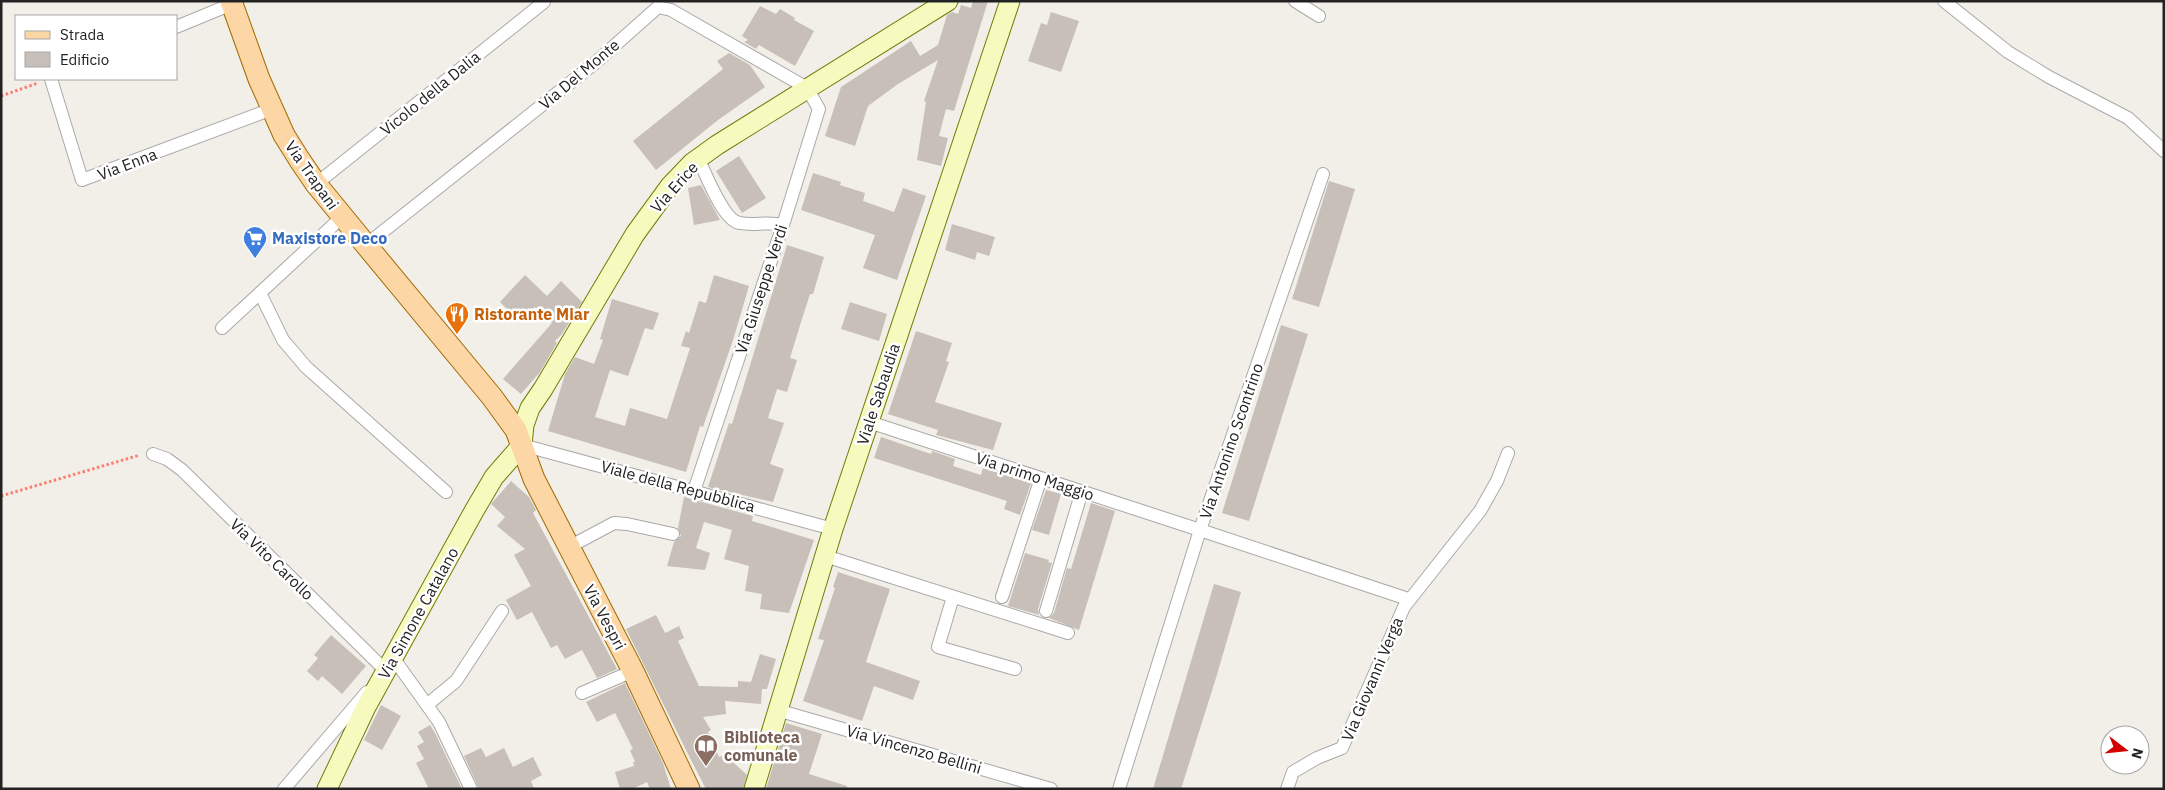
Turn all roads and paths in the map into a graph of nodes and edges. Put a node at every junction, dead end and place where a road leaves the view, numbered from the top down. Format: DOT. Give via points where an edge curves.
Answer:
graph roads {
  1 [pos="1010,1"];
  2 [pos="1295,1"];
  3 [pos="1944,1"];
  4 [pos="544,2"];
  5 [pos="232,3"];
  6 [pos="939,4"];
  7 [pos="1319,16"];
  8 [pos="178,26"];
  9 [pos="48,80"];
  10 [pos="51,80"];
  11 [pos="807,88"];
  12 [pos="1,96"];
  13 [pos="272,109"];
  14 [pos="2164,151"];
  15 [pos="698,158"];
  16 [pos="1323,174"];
  17 [pos="316,184"];
  18 [pos="342,217"];
  19 [pos="783,225"];
  20 [pos="366,246"];
  21 [pos="260,293"];
  22 [pos="222,328"];
  23 [pos="530,408"];
  24 [pos="503,411"];
  25 [pos="869,422"];
  26 [pos="522,445"];
  27 [pos="1508,452"];
  28 [pos="154,454"];
  29 [pos="1040,478"];
  30 [pos="694,491"];
  31 [pos="1082,491"];
  32 [pos="446,492"];
  33 [pos="1,496"];
  34 [pos="833,529"];
  35 [pos="1200,530"];
  36 [pos="673,534"];
  37 [pos="568,547"];
  38 [pos="824,556"];
  39 [pos="953,597"];
  40 [pos="1002,598"];
  41 [pos="1408,599"];
  42 [pos="502,611"];
  43 [pos="1046,611"];
  44 [pos="1068,633"];
  45 [pos="390,665"];
  46 [pos="1015,669"];
  47 [pos="633,671"];
  48 [pos="582,693"];
  49 [pos="428,704"];
  50 [pos="777,710"];
  51 [pos="284,789"];
  52 [pos="328,789"];
  53 [pos="471,789"];
  54 [pos="690,789"];
  55 [pos="754,789"];
  56 [pos="1051,789"];
  57 [pos="1119,789"];
  58 [pos="1287,789"];
  1 -- 25 [label="street, Viale Sabaudia"];
  2 -- 7 [label="street"];
  3 -- 14 [label="street" via="2008,52 2128,118"];
  4 -- 17 [label="street, Vicolo della Dalia"];
  5 -- 8 [label="street"];
  5 -- 13 [label="main road, Via Trapani"];
  6 -- 11 [label="street, Via Erice"];
  9 -- 12 [label="path"];
  10 -- 13 [label="street, Via Enna" via="82,180"];
  11 -- 15 [label="street, Via Erice"];
  11 -- 19 [label="street, Via Giuseppe Verdi" via="819,109"];
  11 -- 20 [label="street, Via Del Monte" via="671,10 658,6 595,63"];
  13 -- 17 [label="main road, Via Trapani" via="284,135"];
  15 -- 19 [label="street" via="728,217 739,224 772,222"];
  15 -- 23 [label="street, Via Erice" via="670,186 635,234"];
  16 -- 35 [label="street, Via Antonino Scontrino"];
  17 -- 18 [label="main road, Via Trapani"];
  18 -- 20 [label="main road, Via Trapani"];
  18 -- 21 [label="street"];
  19 -- 30 [label="street, Via Giuseppe Verdi"];
  20 -- 24 [label="main road, Via Trapani"];
  21 -- 22 [label="street"];
  21 -- 32 [label="street" via="283,340 306,367"];
  23 -- 24 [label="street"];
  23 -- 26 [label="street, Via Erice"];
  24 -- 26 [label="main road, Via Trapani"];
  25 -- 29 [label="street, Via primo Maggio"];
  25 -- 34 [label="street, Viale Sabaudia"];
  26 -- 30 [label="street, Viale della Repubblica"];
  26 -- 37 [label="main road, Via Vespri" via="534,479"];
  26 -- 45 [label="street, Via Simone Catalano" via="494,477"];
  27 -- 41 [label="street, Via Giovanni Verga" via="1480,511"];
  28 -- 33 [label="path" via="136,456"];
  28 -- 45 [label="street, Via Vito Carollo" via="182,470"];
  29 -- 31 [label="street, Via primo Maggio"];
  29 -- 40 [label="street"];
  30 -- 34 [label="street, Viale della Repubblica"];
  31 -- 35 [label="street, Via primo Maggio"];
  31 -- 43 [label="street"];
  34 -- 38 [label="street, Viale Sabaudia"];
  35 -- 41 [label="street, Via Antonino Scontrino"];
  35 -- 57 [label="street"];
  36 -- 37 [label="street" via="614,523"];
  37 -- 47 [label="main road, Via Vespri"];
  38 -- 39 [label="street"];
  38 -- 50 [label="street, Viale Sabaudia"];
  39 -- 44 [label="street"];
  39 -- 46 [label="street" via="938,648"];
  41 -- 58 [label="street, Via Giovanni Verga" via="1342,748 1293,772"];
  42 -- 49 [label="street" via="456,681"];
  45 -- 49 [label="street, Via Vito Carollo"];
  45 -- 51 [label="street"];
  45 -- 52 [label="street, Via Simone Catalano"];
  47 -- 48 [label="street"];
  47 -- 54 [label="main road, Via Vespri"];
  49 -- 53 [label="street, Via Vito Carollo"];
  50 -- 55 [label="street, Viale Sabaudia"];
  50 -- 56 [label="street, Via Vincenzo Bellini"];
}
